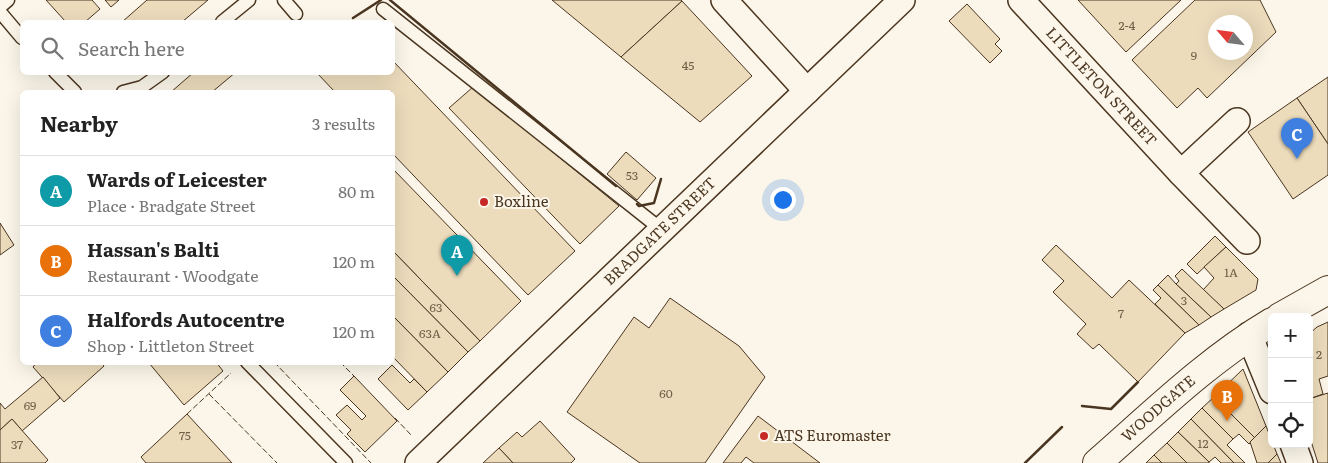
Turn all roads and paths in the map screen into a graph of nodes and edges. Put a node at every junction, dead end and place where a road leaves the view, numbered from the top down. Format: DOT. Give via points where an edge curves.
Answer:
graph roads {
  1 [pos="8,0"];
  2 [pos="249,0"];
  3 [pos="284,0"];
  4 [pos="724,0"];
  5 [pos="902,0"];
  6 [pos="1021,0"];
  7 [pos="0,7"];
  8 [pos="383,9"];
  9 [pos="0,12"];
  10 [pos="296,14"];
  11 [pos="224,20"];
  12 [pos="20,36"];
  13 [pos="58,75"];
  14 [pos="159,75"];
  15 [pos="74,90"];
  16 [pos="131,90"];
  17 [pos="807,91"];
  18 [pos="1237,121"];
  19 [pos="1181,173"];
  20 [pos="662,230"];
  21 [pos="1247,241"];
  22 [pos="1328,290"];
  23 [pos="1287,313"];
  24 [pos="1261,328"];
  25 [pos="251,365"];
  26 [pos="1268,369"];
  27 [pos="1294,448"];
  28 [pos="346,463"];
  29 [pos="418,463"];
  30 [pos="1097,463"];
  31 [pos="1300,463"];
  1 -- 7 [label="lane"];
  2 -- 11 [label="lane"];
  3 -- 10 [label="lane"];
  4 -- 17 [label="street"];
  5 -- 17 [label="street, BRADGATE STREET"];
  6 -- 19 [label="street, LITTLETON STREET"];
  8 -- 20 [label="lane"];
  9 -- 12 [label="lane"];
  13 -- 15 [label="lane"];
  14 -- 16 [label="lane" via="142,87"];
  17 -- 20 [label="street, BRADGATE STREET"];
  18 -- 19 [label="street"];
  19 -- 21 [label="street, LITTLETON STREET"];
  20 -- 29 [label="street, BRADGATE STREET"];
  22 -- 23 [label="main road"];
  24 -- 26 [label="street"];
  24 -- 30 [label="main road, WOODGATE" via="1181,390"];
  25 -- 28 [label="lane"];
  27 -- 31 [label="street"];
}
